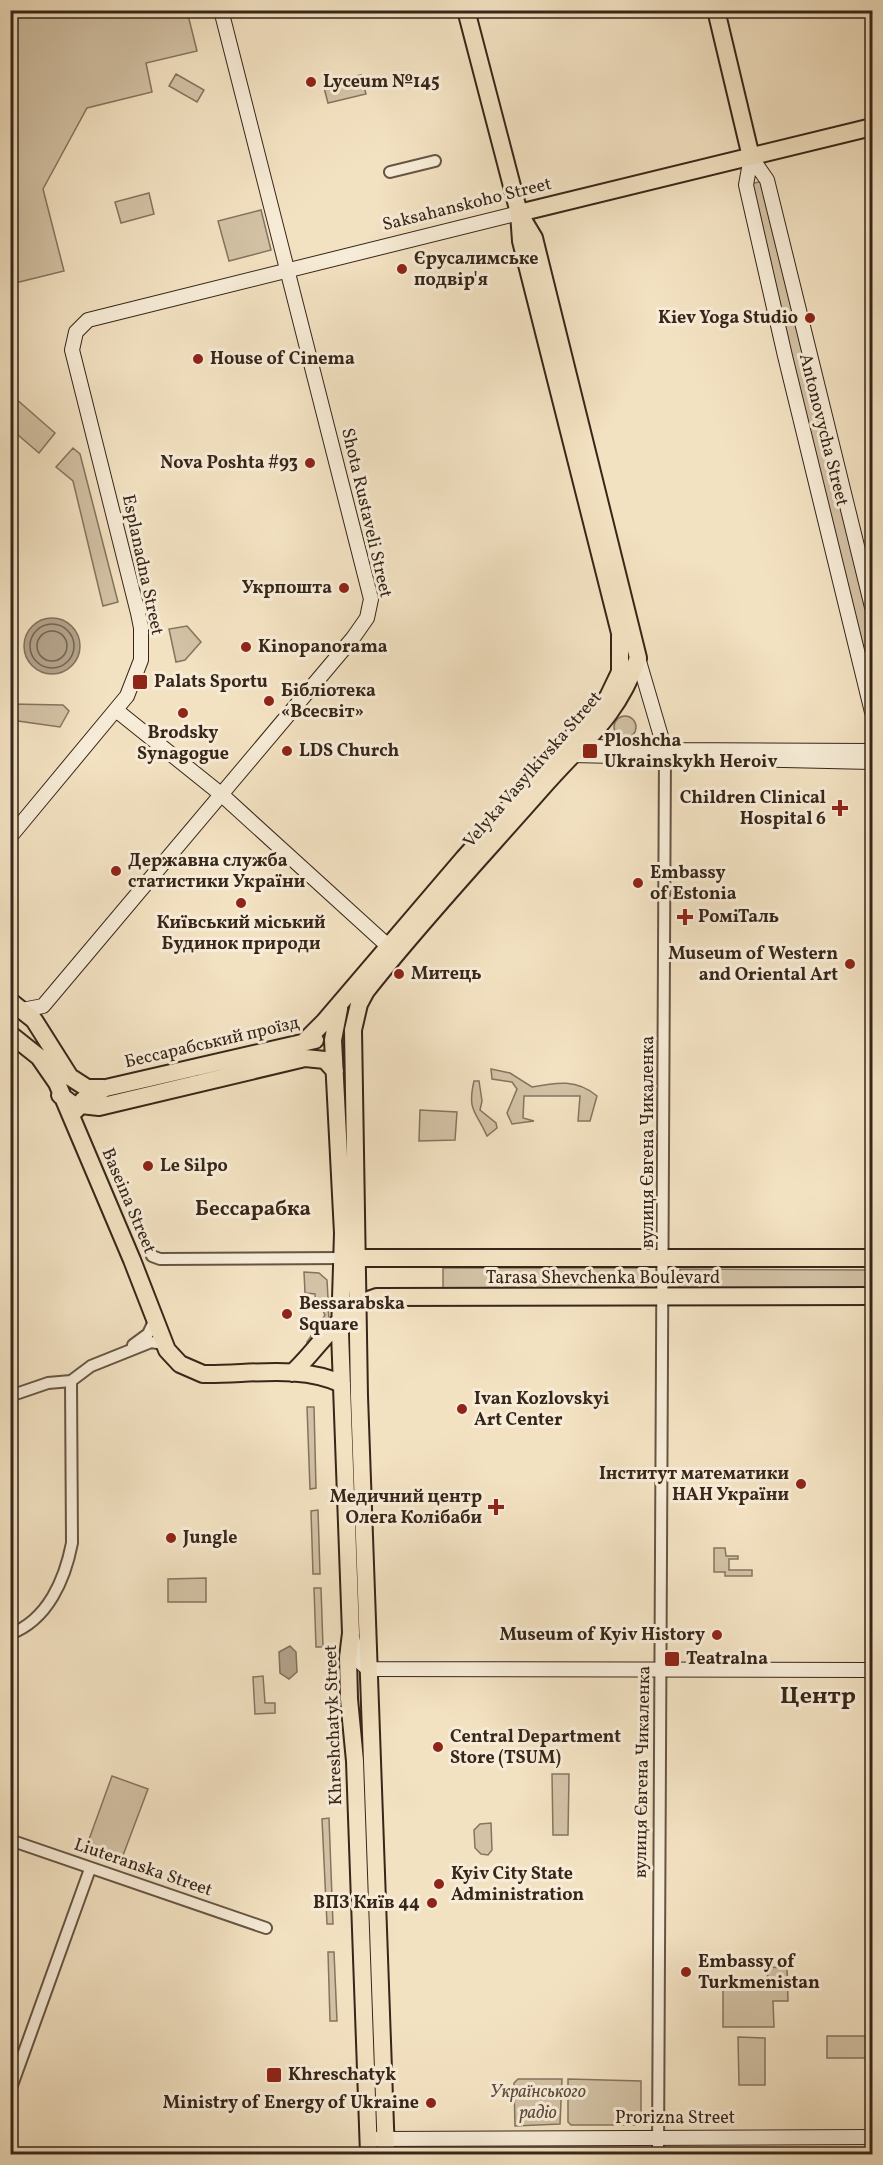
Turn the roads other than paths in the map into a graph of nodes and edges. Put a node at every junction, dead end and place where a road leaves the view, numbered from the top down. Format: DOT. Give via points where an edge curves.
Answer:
graph roads {
  1 [pos="221,10"];
  2 [pos="466,10"];
  3 [pos="716,10"];
  4 [pos="873,127"];
  5 [pos="751,157"];
  6 [pos="435,161"];
  7 [pos="390,172"];
  8 [pos="519,213"];
  9 [pos="287,270"];
  10 [pos="76,332"];
  11 [pos="873,608"];
  12 [pos="638,657"];
  13 [pos="116,710"];
  14 [pos="873,712"];
  15 [pos="573,749"];
  16 [pos="873,751"];
  17 [pos="666,755"];
  18 [pos="873,762"];
  19 [pos="222,795"];
  20 [pos="10,837"];
  21 [pos="388,946"];
  22 [pos="343,998"];
  23 [pos="16,1006"];
  24 [pos="10,1034"];
  25 [pos="333,1040"];
  26 [pos="305,1041"];
  27 [pos="10,1046"];
  28 [pos="351,1060"];
  29 [pos="335,1071"];
  30 [pos="106,1088"];
  31 [pos="71,1102"];
  32 [pos="152,1256"];
  33 [pos="351,1258"];
  34 [pos="664,1258"];
  35 [pos="873,1258"];
  36 [pos="873,1296"];
  37 [pos="664,1297"];
  38 [pos="357,1307"];
  39 [pos="155,1319"];
  40 [pos="340,1320"];
  41 [pos="164,1344"];
  42 [pos="116,1355"];
  43 [pos="292,1373"];
  44 [pos="71,1381"];
  45 [pos="342,1384"];
  46 [pos="10,1396"];
  47 [pos="351,1633"];
  48 [pos="10,1634"];
  49 [pos="368,1668"];
  50 [pos="660,1670"];
  51 [pos="873,1671"];
  52 [pos="10,1840"];
  53 [pos="90,1869"];
  54 [pos="266,1928"];
  55 [pos="16,2059"];
  56 [pos="10,2091"];
  57 [pos="658,2136"];
  58 [pos="873,2137"];
  59 [pos="377,2147"];
  60 [pos="658,2154"];
  1 -- 9 [label="main road, Shota Rustaveli Street"];
  2 -- 8 [label="main road, Velyka Vasylkivska Street"];
  3 -- 5 [label="main road, Antonovycha Street"];
  4 -- 5 [label="main road, Saksahanskoho Street"];
  5 -- 8 [label="main road, Saksahanskoho Street"];
  5 -- 11 [label="main road, Antonovycha Street" via="767,180"];
  5 -- 14 [label="main road, Antonovycha Street" via="746,185"];
  6 -- 7 [label="street"];
  8 -- 9 [label="main road, Saksahanskoho Street"];
  8 -- 12 [label="main road, Velyka Vasylkivska Street" via="534,238"];
  8 -- 15 [label="main road, Velyka Vasylkivska Street" via="521,241 622,651 620,672 608,697"];
  9 -- 10 [label="main road, Saksahanskoho Street" via="88,320"];
  9 -- 19 [label="main road, Shota Rustaveli Street" via="371,600 370,612"];
  10 -- 13 [label="main road, Esplanadna Street" via="72,350 141,628 141,660 133,686"];
  12 -- 15 [label="main road, Velyka Vasylkivska Street" via="625,692"];
  12 -- 17 [label="main road"];
  13 -- 19 [label="main road"];
  13 -- 20 [label="main road, Esplanadna Street"];
  15 -- 17 [label="main road"];
  15 -- 21 [label="main road, Velyka Vasylkivska Street"];
  15 -- 28 [label="main road, Velyka Vasylkivska Street" via="366,991 356,1015"];
  16 -- 17 [label="main road"];
  17 -- 18 [label="main road"];
  17 -- 34 [label="street, вулиця Євгена Чикаленка"];
  19 -- 21 [label="main road"];
  19 -- 23 [label="main road, Shota Rustaveli Street" via="43,1006"];
  21 -- 22 [label="main road, Velyka Vasylkivska Street"];
  22 -- 25 [label="main road, Velyka Vasylkivska Street"];
  22 -- 26 [label="main road, Velyka Vasylkivska Street"];
  23 -- 30 [label="main road" via="41,1030 70,1077 87,1088"];
  24 -- 31 [label="main road, Baseina Street" via="39,1058"];
  25 -- 26 [label="main road, Бессарабський проїзд"];
  25 -- 28 [label="main road" via="345,1047"];
  25 -- 29 [label="main road, Velyka Vasylkivska Street"];
  26 -- 30 [label="main road, Бессарабський проїзд"];
  27 -- 31 [label="main road, Baseina Street" via="33,1063"];
  28 -- 33 [label="main road, Velyka Vasylkivska Street"];
  29 -- 31 [label="main road, Бессарабський проїзд" via="325,1059 305,1058 99,1107"];
  29 -- 33 [label="main road, Velyka Vasylkivska Street"];
  30 -- 31 [label="main road, Бессарабський проїзд"];
  31 -- 39 [label="main road, Baseina Street" via="75,1126"];
  32 -- 33 [label="street"];
  33 -- 34 [label="main road, Tarasa Shevchenka Boulevard"];
  33 -- 38 [label="main road, Khreshchatyk Street"];
  33 -- 40 [label="main road, Khreshchatyk Street"];
  34 -- 35 [label="main road, Tarasa Shevchenka Boulevard"];
  34 -- 37 [label="street, вулиця Євгена Чикаленка"];
  36 -- 37 [label="main road, Tarasa Shevchenka Boulevard"];
  37 -- 38 [label="main road, Tarasa Shevchenka Boulevard" via="377,1297"];
  37 -- 50 [label="street, вулиця Євгена Чикаленка"];
  38 -- 40 [label="main road, Tarasa Shevchenka Boulevard"];
  38 -- 49 [label="main road, Khreshchatyk Street"];
  39 -- 41 [label="main road"];
  39 -- 42 [label="street" via="148,1334"];
  40 -- 43 [label="main road"];
  40 -- 45 [label="main road, Khreshchatyk Street"];
  41 -- 42 [label="street" via="151,1342"];
  41 -- 43 [label="main road" via="180,1364 203,1374"];
  42 -- 44 [label="street"];
  43 -- 45 [label="main road"];
  44 -- 46 [label="street" via="48,1383"];
  44 -- 48 [label="street" via="72,1543 68,1564 57,1591 45,1607 27,1626"];
  45 -- 47 [label="main road, Khreshchatyk Street"];
  47 -- 49 [label="main road" via="358,1660"];
  47 -- 59 [label="main road, Khreshchatyk Street" via="349,1699"];
  49 -- 50 [label="main road"];
  49 -- 59 [label="main road, Khreshchatyk Street"];
  50 -- 51 [label="main road"];
  50 -- 57 [label="street, вулиця Євгена Чикаленка"];
  52 -- 53 [label="street, Liuteranska Street"];
  53 -- 54 [label="street, Liuteranska Street"];
  53 -- 55 [label="street"];
  55 -- 56 [label="street"];
  57 -- 58 [label="main road, Prorizna Street"];
  57 -- 59 [label="main road, Prorizna Street"];
  57 -- 60 [label="street, вулиця Євгена Чикаленка"];
}
